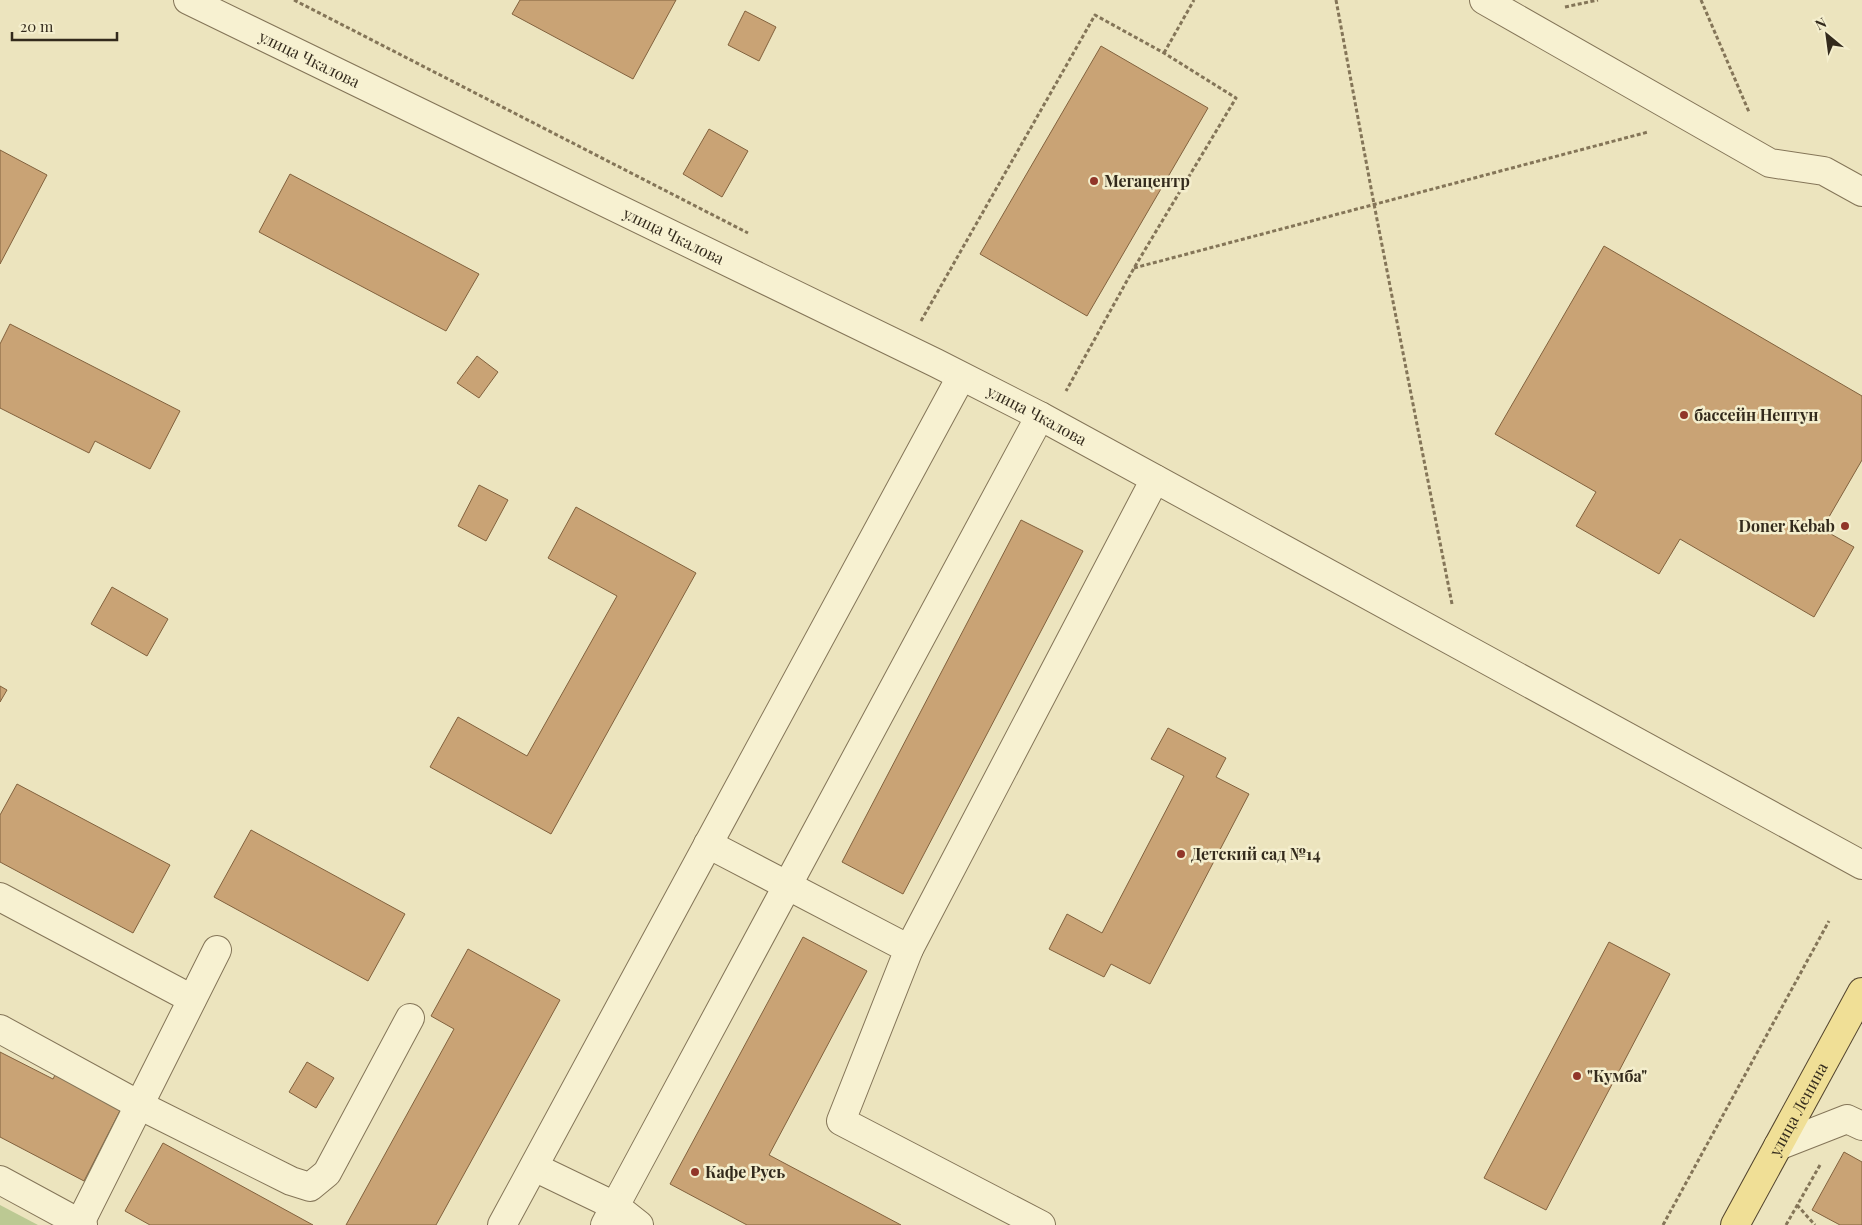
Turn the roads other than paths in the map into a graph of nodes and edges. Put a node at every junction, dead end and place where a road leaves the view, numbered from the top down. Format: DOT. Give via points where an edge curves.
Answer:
graph roads {
  1 [pos="188,0"];
  2 [pos="1484,0"];
  3 [pos="1862,192"];
  4 [pos="961,377"];
  5 [pos="1040,416"];
  6 [pos="1155,479"];
  7 [pos="708,844"];
  8 [pos="1862,865"];
  9 [pos="787,886"];
  10 [pos="0,897"];
  11 [pos="909,949"];
  12 [pos="216,950"];
  13 [pos="1862,992"];
  14 [pos="192,999"];
  15 [pos="410,1018"];
  16 [pos="0,1029"];
  17 [pos="139,1105"];
  18 [pos="1862,1126"];
  19 [pos="1778,1146"];
  20 [pos="534,1167"];
  21 [pos="0,1180"];
  22 [pos="610,1216"];
  23 [pos="81,1224"];
  24 [pos="502,1225"];
  25 [pos="639,1225"];
  26 [pos="1041,1225"];
  27 [pos="1735,1225"];
  1 -- 4 [label="street, улица Чкалова"];
  2 -- 3 [label="street" via="1770,163 1824,171"];
  4 -- 5 [label="street, улица Чкалова"];
  4 -- 7 [label="street"];
  5 -- 6 [label="street, улица Чкалова"];
  5 -- 9 [label="street"];
  6 -- 8 [label="street, улица Чкалова"];
  6 -- 11 [label="street"];
  7 -- 9 [label="street"];
  7 -- 20 [label="street"];
  9 -- 11 [label="street"];
  9 -- 22 [label="street"];
  10 -- 14 [label="street"];
  11 -- 26 [label="street" via="841,1121"];
  12 -- 14 [label="street"];
  13 -- 19 [label="main road, улица Ленина"];
  14 -- 17 [label="street"];
  15 -- 17 [label="street" via="327,1172 310,1187 291,1181"];
  16 -- 17 [label="street"];
  17 -- 23 [label="street"];
  18 -- 19 [label="street" via="1847,1119"];
  19 -- 27 [label="main road, улица Ленина"];
  20 -- 22 [label="street"];
  20 -- 24 [label="street"];
  21 -- 23 [label="street"];
  22 -- 25 [label="street"];
}
